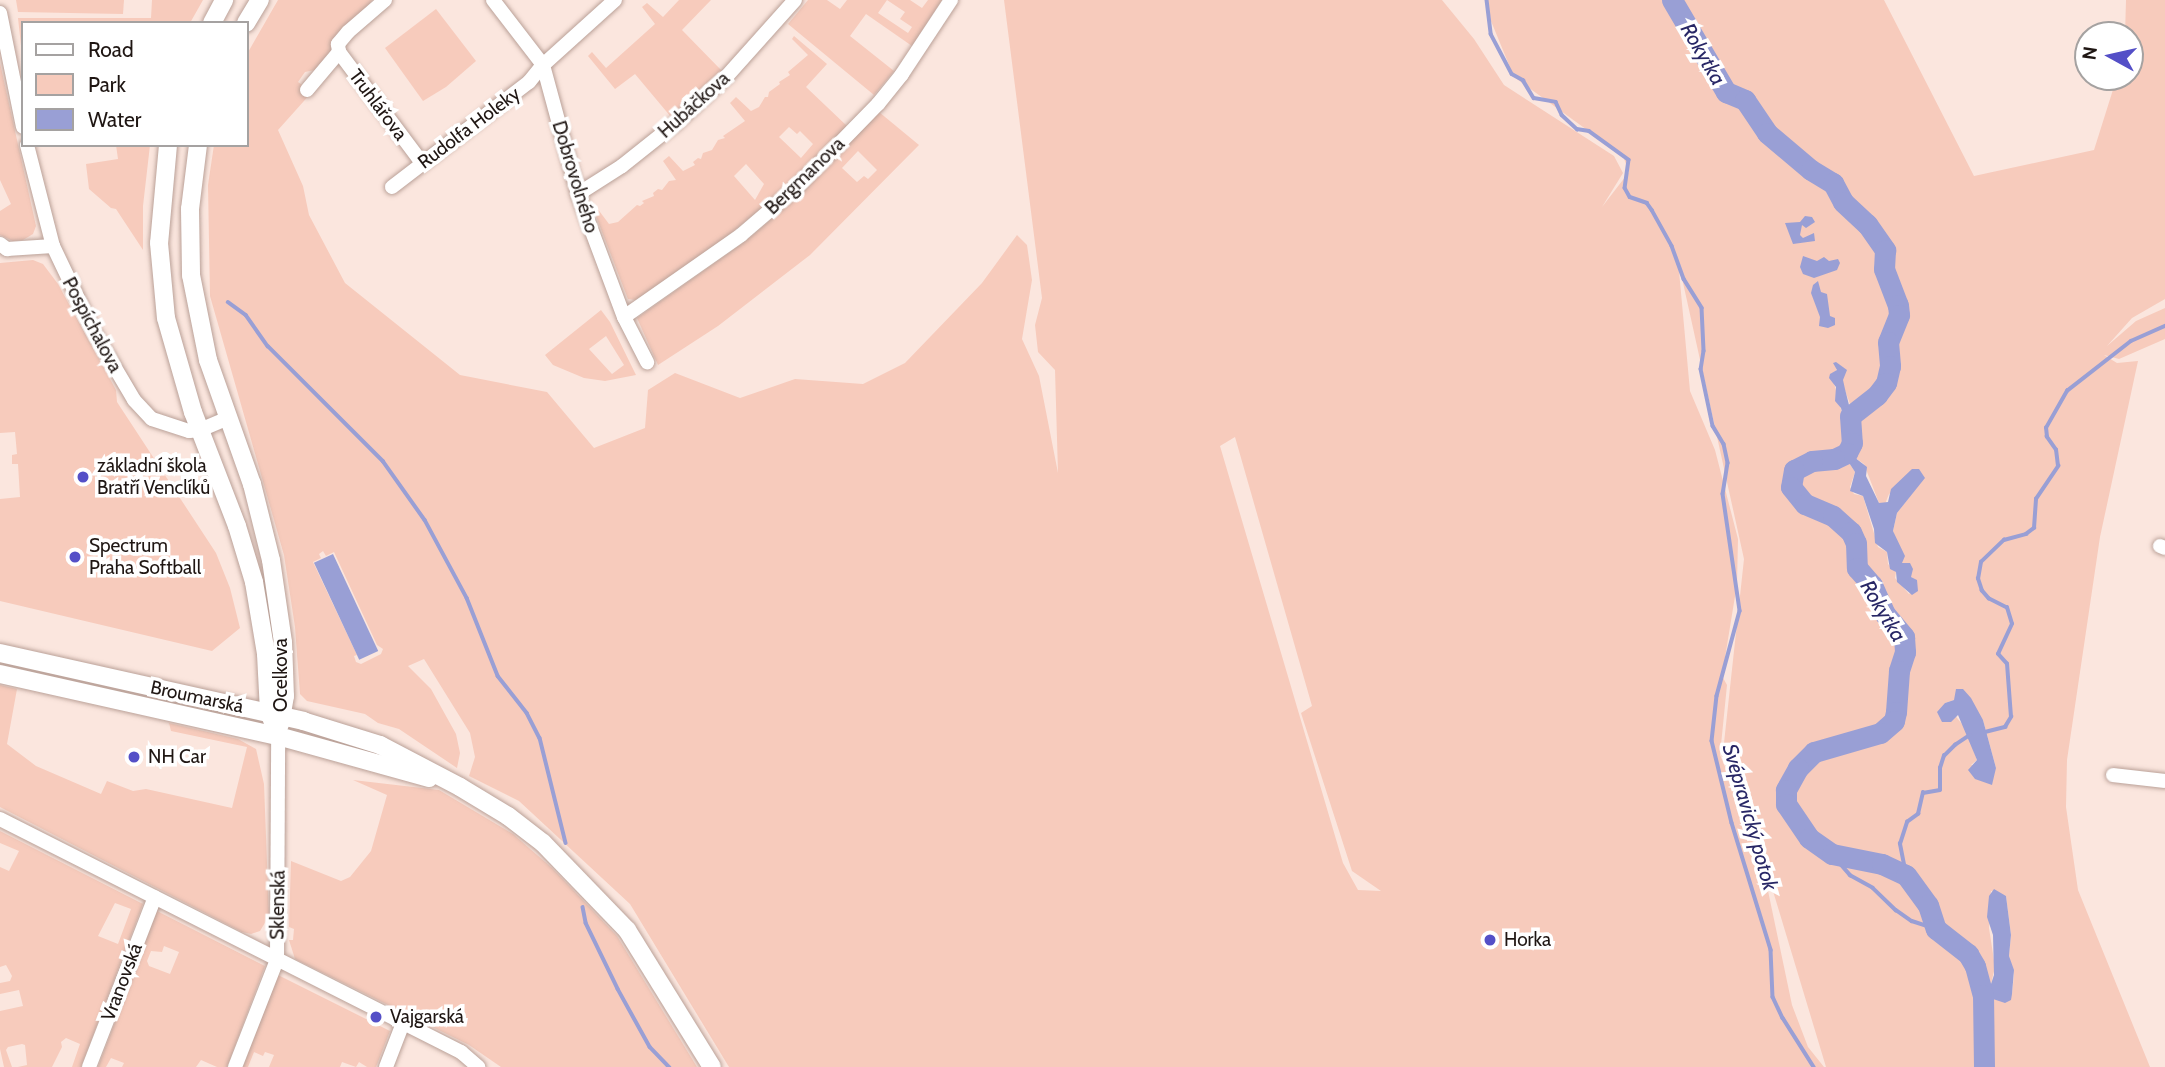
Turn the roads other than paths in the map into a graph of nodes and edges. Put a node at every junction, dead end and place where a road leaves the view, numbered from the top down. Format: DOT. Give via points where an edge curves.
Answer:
graph roads {
  1 [pos="224,0"];
  2 [pos="260,0"];
  3 [pos="385,0"];
  4 [pos="493,0"];
  5 [pos="615,0"];
  6 [pos="795,0"];
  7 [pos="951,0"];
  8 [pos="0,13"];
  9 [pos="213,21"];
  10 [pos="247,21"];
  11 [pos="339,48"];
  12 [pos="543,65"];
  13 [pos="307,90"];
  14 [pos="21,117"];
  15 [pos="28,147"];
  16 [pos="169,147"];
  17 [pos="198,147"];
  18 [pos="422,163"];
  19 [pos="391,187"];
  20 [pos="578,194"];
  21 [pos="0,244"];
  22 [pos="53,246"];
  23 [pos="624,317"];
  24 [pos="647,362"];
  25 [pos="228,418"];
  26 [pos="200,430"];
  27 [pos="0,653"];
  28 [pos="267,654"];
  29 [pos="48,665"];
  30 [pos="0,674"];
  31 [pos="41,689"];
  32 [pos="228,705"];
  33 [pos="276,714"];
  34 [pos="278,736"];
  35 [pos="2113,775"];
  36 [pos="2165,781"];
  37 [pos="460,786"];
  38 [pos="0,819"];
  39 [pos="155,897"];
  40 [pos="277,961"];
  41 [pos="403,1023"];
  42 [pos="89,1067"];
  43 [pos="235,1067"];
  44 [pos="386,1067"];
  45 [pos="478,1067"];
  46 [pos="712,1067"];
  1 -- 9 [label="street"];
  2 -- 10 [label="street"];
  3 -- 11 [label="street"];
  4 -- 12 [label="street, Dobrovolného"];
  5 -- 12 [label="street, Rudolfa Holeky"];
  6 -- 20 [label="street, Hubáčkova" via="727,76 676,123"];
  7 -- 23 [label="street, Bergmanova" via="878,104 797,187 741,235"];
  8 -- 14 [label="street"];
  11 -- 13 [label="street"];
  11 -- 18 [label="street, Truhlářova"];
  12 -- 18 [label="street, Rudolfa Holeky" via="529,82"];
  12 -- 20 [label="street, Dobrovolného"];
  15 -- 22 [label="street, Pospíchalova"];
  16 -- 26 [label="street, Ocelkova" via="160,217 161,284 175,352"];
  17 -- 25 [label="street, Ocelkova" via="190,209 191,275 200,332"];
  18 -- 19 [label="street, Rudolfa Holeky"];
  20 -- 23 [label="street, Dobrovolného"];
  21 -- 22 [label="street" via="7,249"];
  22 -- 26 [label="street, Pospíchalova" via="94,332 134,400 152,419"];
  23 -- 24 [label="street, Dobrovolného"];
  25 -- 26 [label="street"];
  25 -- 33 [label="street, Ocelkova" via="252,484 271,560 284,642"];
  26 -- 28 [label="street, Ocelkova" via="254,582"];
  27 -- 29 [label="street, Broumarská"];
  28 -- 32 [label="street" via="255,693"];
  28 -- 33 [label="street, Ocelkova"];
  29 -- 31 [label="street"];
  29 -- 32 [label="street, Broumarská"];
  30 -- 31 [label="street, Broumarská"];
  31 -- 34 [label="street, Broumarská"];
  32 -- 33 [label="street, Broumarská"];
  33 -- 34 [label="street, Ocelkova"];
  33 -- 37 [label="street, Broumarská" via="380,745"];
  34 -- 37 [label="street, Broumarská"];
  34 -- 40 [label="street, Sklenská"];
  35 -- 36 [label="street"];
  37 -- 46 [label="street, Broumarská" via="543,844 627,930"];
  38 -- 39 [label="street"];
  39 -- 40 [label="street"];
  39 -- 42 [label="street, Vranovská"];
  40 -- 41 [label="street"];
  40 -- 43 [label="street, Sklenská"];
  41 -- 44 [label="street"];
  41 -- 45 [label="street" via="461,1052"];
}
